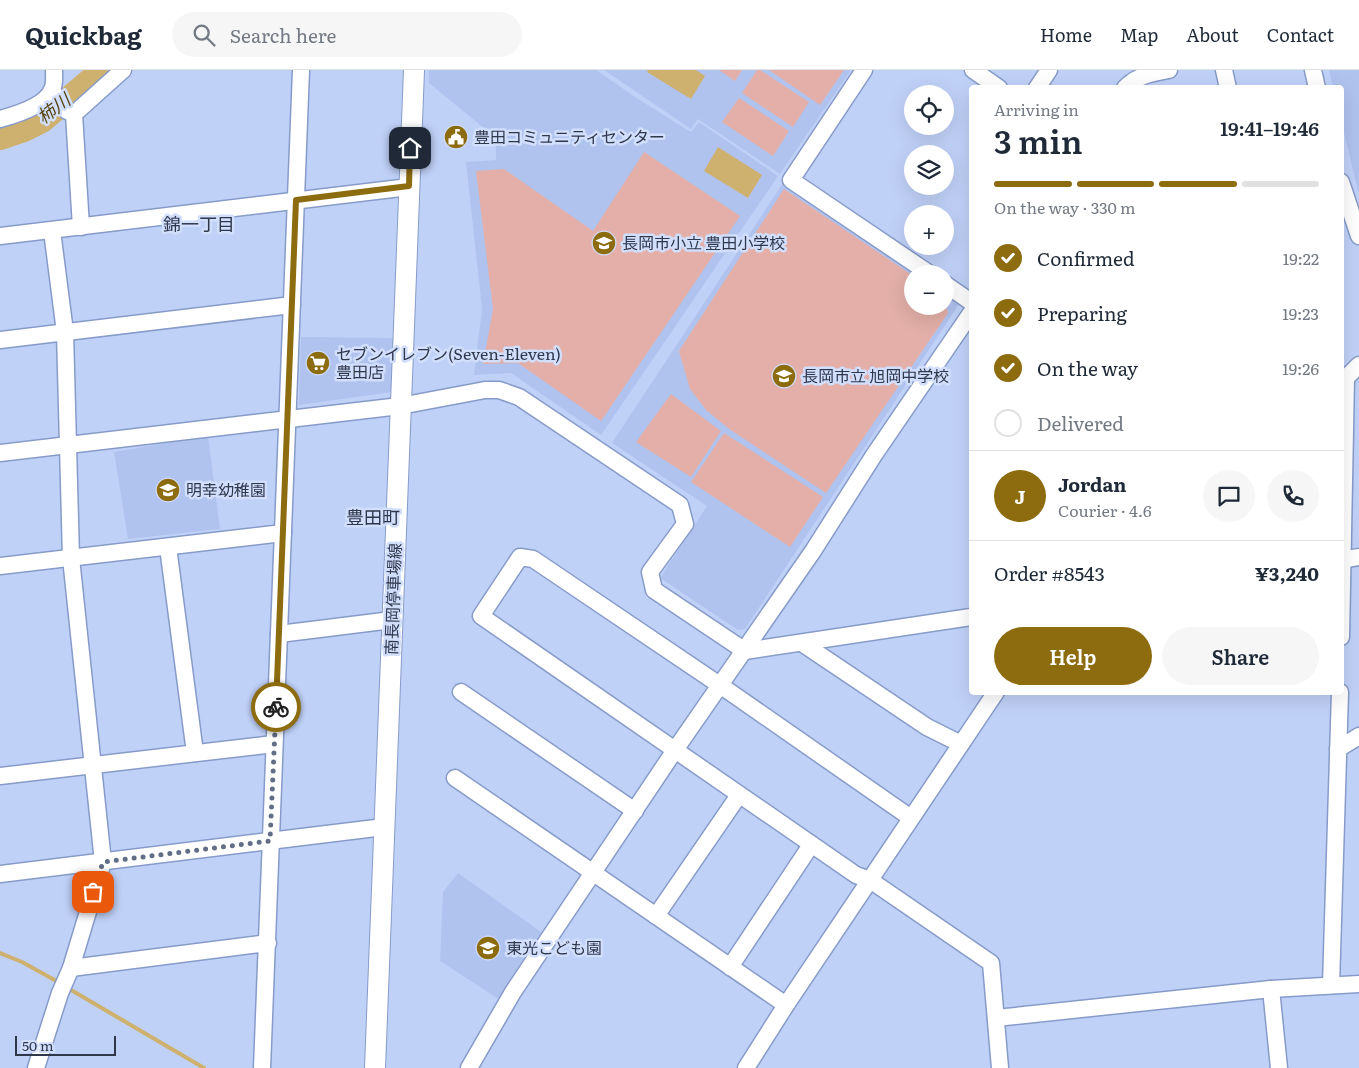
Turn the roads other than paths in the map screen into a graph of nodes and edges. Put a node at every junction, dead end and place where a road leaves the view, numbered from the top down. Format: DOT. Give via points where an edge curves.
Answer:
graph roads {
  1 [pos="54,70"];
  2 [pos="123,70"];
  3 [pos="301,70"];
  4 [pos="414,70"];
  5 [pos="864,70"];
  6 [pos="973,70"];
  7 [pos="1049,70"];
  8 [pos="1169,70"];
  9 [pos="1224,70"];
  10 [pos="1313,70"];
  11 [pos="996,85"];
  12 [pos="1040,85"];
  13 [pos="1128,85"];
  14 [pos="1227,85"];
  15 [pos="1316,85"];
  16 [pos="54,94"];
  17 [pos="70,113"];
  18 [pos="0,119"];
  19 [pos="409,186"];
  20 [pos="1344,195"];
  21 [pos="296,200"];
  22 [pos="81,227"];
  23 [pos="52,231"];
  24 [pos="0,236"];
  25 [pos="1359,236"];
  26 [pos="917,265"];
  27 [pos="954,290"];
  28 [pos="969,301"];
  29 [pos="292,305"];
  30 [pos="969,315"];
  31 [pos="65,332"];
  32 [pos="0,340"];
  33 [pos="1359,365"];
  34 [pos="1344,379"];
  35 [pos="400,406"];
  36 [pos="288,419"];
  37 [pos="68,444"];
  38 [pos="0,453"];
  39 [pos="283,532"];
  40 [pos="168,547"];
  41 [pos="71,558"];
  42 [pos="1348,559"];
  43 [pos="0,566"];
  44 [pos="1344,604"];
  45 [pos="969,617"];
  46 [pos="392,620"];
  47 [pos="279,634"];
  48 [pos="802,643"];
  49 [pos="745,651"];
  50 [pos="720,687"];
  51 [pos="461,692"];
  52 [pos="994,695"];
  53 [pos="1340,695"];
  54 [pos="1359,736"];
  55 [pos="274,744"];
  56 [pos="961,744"];
  57 [pos="1338,749"];
  58 [pos="675,750"];
  59 [pos="195,753"];
  60 [pos="93,765"];
  61 [pos="0,776"];
  62 [pos="455,778"];
  63 [pos="739,794"];
  64 [pos="635,811"];
  65 [pos="912,818"];
  66 [pos="384,827"];
  67 [pos="270,841"];
  68 [pos="811,844"];
  69 [pos="103,862"];
  70 [pos="0,874"];
  71 [pos="593,874"];
  72 [pos="870,880"];
  73 [pos="656,916"];
  74 [pos="268,943"];
  75 [pos="730,967"];
  76 [pos="69,972"];
  77 [pos="1359,984"];
  78 [pos="1331,985"];
  79 [pos="1271,989"];
  80 [pos="786,1005"];
  81 [pos="996,1018"];
  82 [pos="36,1068"];
  83 [pos="262,1068"];
  84 [pos="375,1068"];
  85 [pos="469,1068"];
  86 [pos="746,1068"];
  87 [pos="1000,1068"];
  88 [pos="1279,1068"];
  1 -- 16 [label="street"];
  2 -- 17 [label="street"];
  3 -- 21 [label="street"];
  4 -- 19 [label="main road, 南長岡停車場線"];
  5 -- 26 [label="street" via="790,180"];
  6 -- 11 [label="street"];
  7 -- 12 [label="street"];
  8 -- 13 [label="street" via="1147,74"];
  9 -- 14 [label="street"];
  10 -- 15 [label="street"];
  16 -- 17 [label="street"];
  16 -- 18 [label="street" via="32,108"];
  17 -- 22 [label="street"];
  19 -- 21 [label="street"];
  19 -- 35 [label="main road, 南長岡停車場線"];
  20 -- 25 [label="street"];
  21 -- 22 [label="street"];
  21 -- 29 [label="street"];
  22 -- 23 [label="street"];
  23 -- 24 [label="street"];
  23 -- 31 [label="street"];
  27 -- 28 [label="street"];
  29 -- 31 [label="street"];
  29 -- 36 [label="street"];
  30 -- 49 [label="street"];
  31 -- 32 [label="street"];
  31 -- 37 [label="street"];
  33 -- 34 [label="street"];
  34 -- 42 [label="street"];
  35 -- 36 [label="street"];
  35 -- 46 [label="main road, 南長岡停車場線"];
  35 -- 49 [label="street" via="485,390 511,393 680,505 685,524 650,572 654,590"];
  36 -- 37 [label="street"];
  36 -- 39 [label="street"];
  37 -- 38 [label="street"];
  37 -- 41 [label="street"];
  39 -- 40 [label="street"];
  39 -- 47 [label="street"];
  40 -- 41 [label="street"];
  40 -- 59 [label="street"];
  41 -- 43 [label="street"];
  41 -- 60 [label="street"];
  42 -- 44 [label="street"];
  45 -- 48 [label="street"];
  46 -- 47 [label="street"];
  46 -- 66 [label="main road, 南長岡停車場線"];
  47 -- 55 [label="street"];
  48 -- 49 [label="street"];
  48 -- 56 [label="street" via="927,727"];
  49 -- 50 [label="street"];
  50 -- 58 [label="street"];
  50 -- 58 [label="street" via="533,559 520,557 481,616"];
  50 -- 65 [label="street"];
  51 -- 64 [label="street"];
  52 -- 56 [label="street"];
  53 -- 57 [label="street"];
  54 -- 57 [label="street"];
  55 -- 59 [label="street"];
  55 -- 67 [label="street"];
  56 -- 65 [label="street"];
  57 -- 78 [label="street"];
  58 -- 63 [label="street"];
  58 -- 64 [label="street"];
  59 -- 60 [label="street"];
  60 -- 61 [label="street"];
  60 -- 69 [label="street"];
  62 -- 71 [label="street"];
  63 -- 68 [label="street"];
  63 -- 73 [label="street"];
  64 -- 71 [label="street"];
  65 -- 72 [label="street"];
  66 -- 67 [label="street"];
  66 -- 84 [label="main road, 南長岡停車場線"];
  67 -- 69 [label="street"];
  67 -- 74 [label="street"];
  68 -- 72 [label="street" via="856,875"];
  68 -- 75 [label="street"];
  69 -- 70 [label="street"];
  69 -- 76 [label="street"];
  71 -- 73 [label="street"];
  71 -- 85 [label="street" via="512,992"];
  72 -- 80 [label="street"];
  72 -- 81 [label="street" via="991,963"];
  73 -- 75 [label="street"];
  74 -- 76 [label="street"];
  74 -- 83 [label="street"];
  75 -- 80 [label="street"];
  76 -- 82 [label="street"];
  77 -- 78 [label="street"];
  78 -- 79 [label="street"];
  79 -- 81 [label="street"];
  79 -- 88 [label="street"];
  80 -- 86 [label="street"];
  81 -- 87 [label="street"];
}
